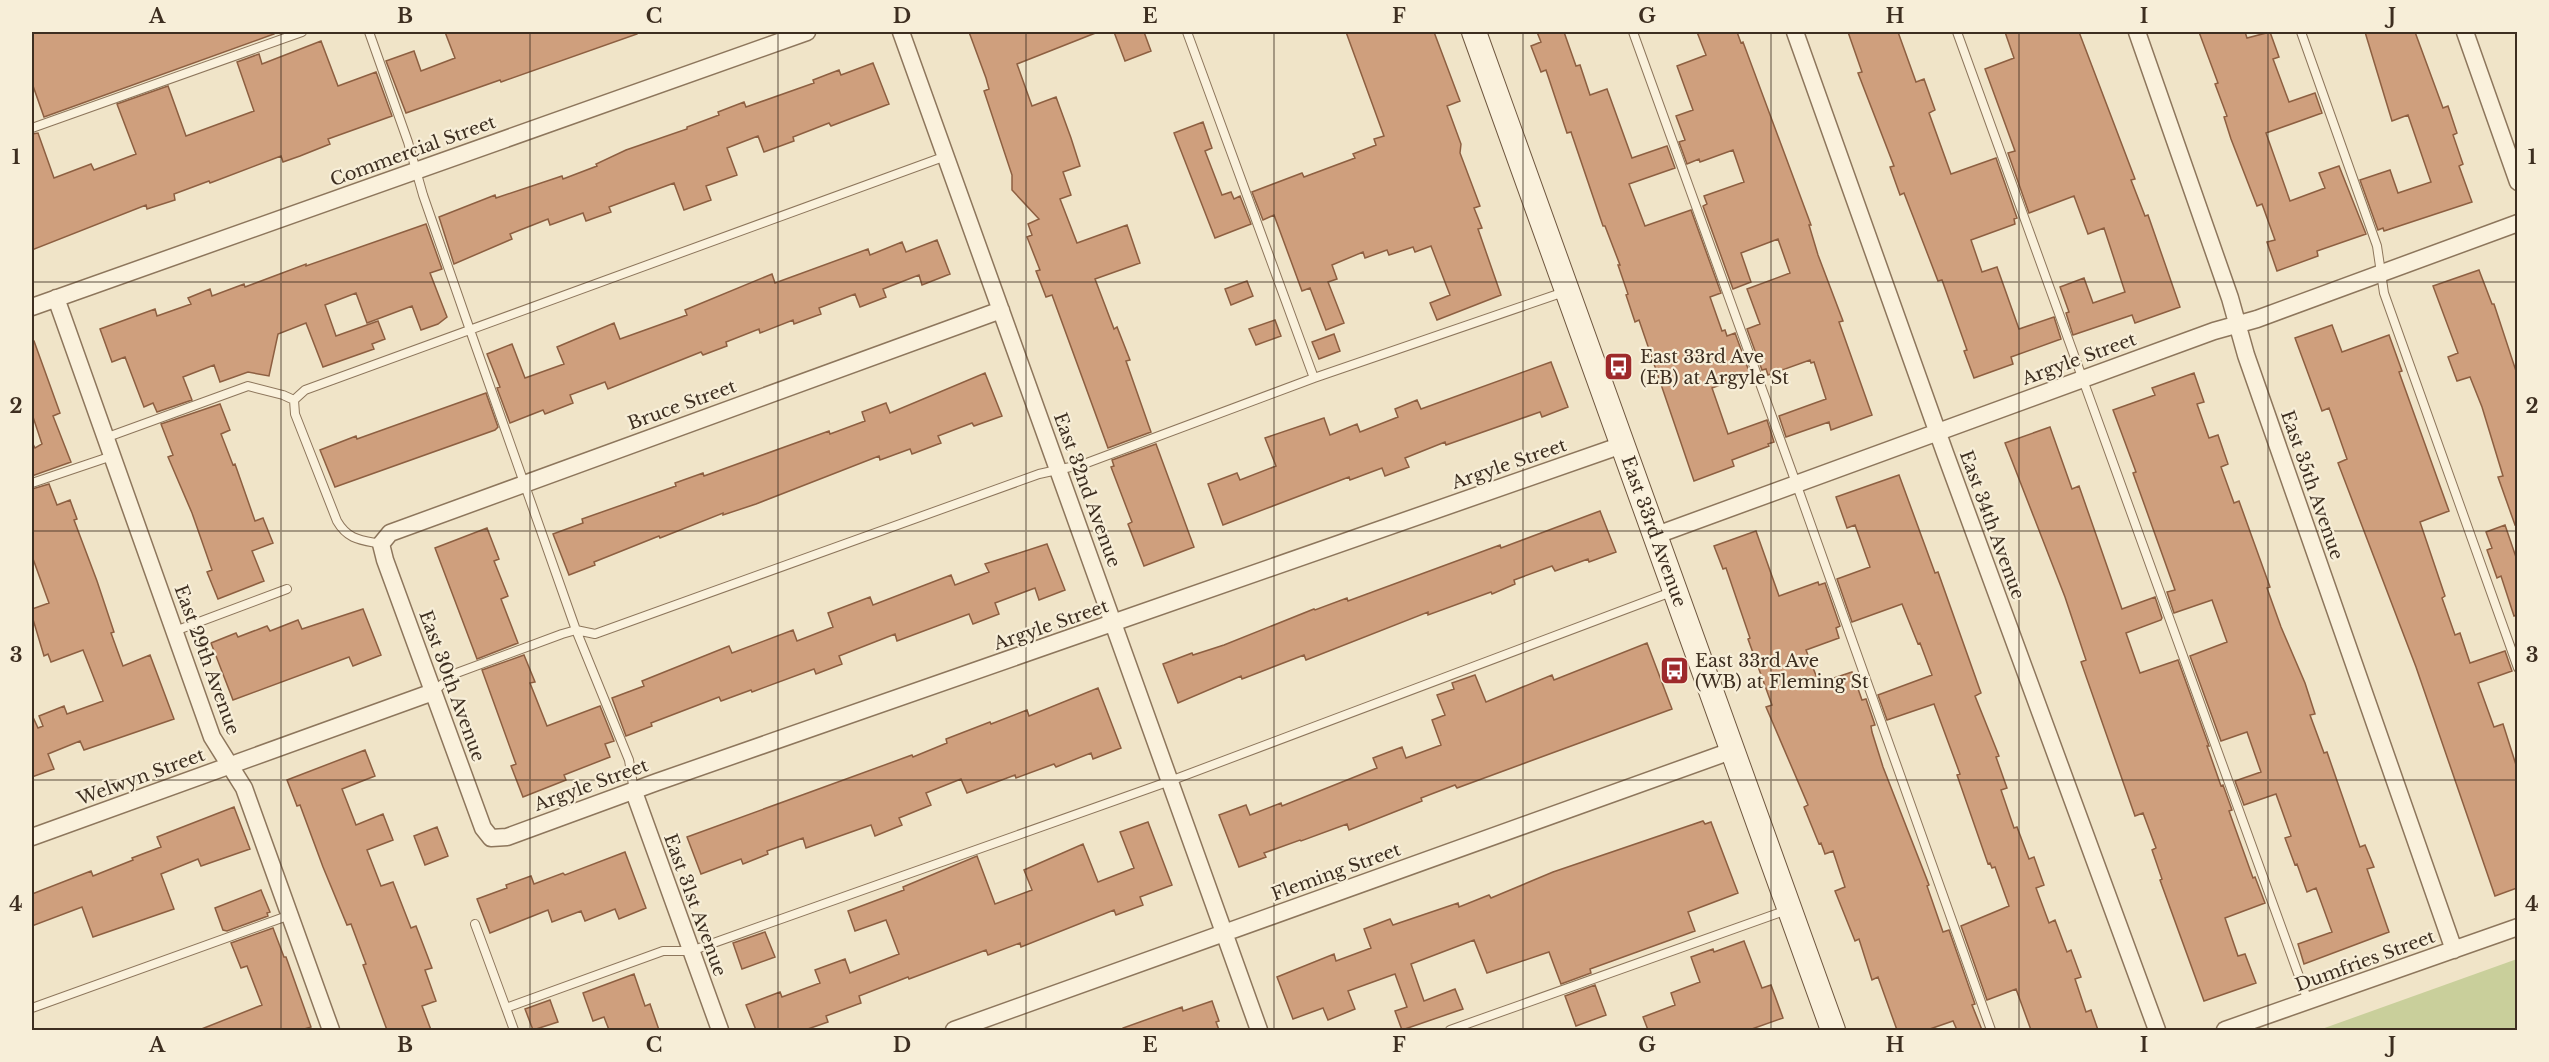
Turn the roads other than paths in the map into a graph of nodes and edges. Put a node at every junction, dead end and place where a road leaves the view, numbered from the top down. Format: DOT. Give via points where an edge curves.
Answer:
graph roads {
  1 [pos="302,32"];
  2 [pos="369,32"];
  3 [pos="807,32"];
  4 [pos="901,32"];
  5 [pos="1187,32"];
  6 [pos="1474,32"];
  7 [pos="1633,32"];
  8 [pos="1795,32"];
  9 [pos="1957,32"];
  10 [pos="2137,32"];
  11 [pos="2301,32"];
  12 [pos="2465,32"];
  13 [pos="32,128"];
  14 [pos="946,156"];
  15 [pos="416,170"];
  16 [pos="2517,182"];
  17 [pos="2517,223"];
  18 [pos="2381,273"];
  19 [pos="1567,291"];
  20 [pos="56,298"];
  21 [pos="32,307"];
  22 [pos="1001,310"];
  23 [pos="2237,324"];
  24 [pos="470,330"];
  25 [pos="1314,378"];
  26 [pos="2084,378"];
  27 [pos="294,400"];
  28 [pos="1937,431"];
  29 [pos="105,438"];
  30 [pos="1622,445"];
  31 [pos="112,456"];
  32 [pos="1059,470"];
  33 [pos="524,482"];
  34 [pos="32,483"];
  35 [pos="1796,483"];
  36 [pos="1654,536"];
  37 [pos="381,544"];
  38 [pos="287,589"];
  39 [pos="1674,591"];
  40 [pos="1114,624"];
  41 [pos="576,630"];
  42 [pos="175,631"];
  43 [pos="2517,668"];
  44 [pos="433,692"];
  45 [pos="1731,751"];
  46 [pos="230,766"];
  47 [pos="1170,781"];
  48 [pos="634,792"];
  49 [pos="32,837"];
  50 [pos="491,838"];
  51 [pos="1788,910"];
  52 [pos="290,915"];
  53 [pos="475,924"];
  54 [pos="2517,927"];
  55 [pos="1224,932"];
  56 [pos="2454,950"];
  57 [pos="692,951"];
  58 [pos="2308,1003"];
  59 [pos="32,1008"];
  60 [pos="506,1008"];
  61 [pos="331,1030"];
  62 [pos="514,1030"];
  63 [pos="720,1030"];
  64 [pos="954,1030"];
  65 [pos="1259,1030"];
  66 [pos="1450,1030"];
  67 [pos="1833,1030"];
  68 [pos="1990,1030"];
  69 [pos="2157,1030"];
  70 [pos="2225,1030"];
  1 -- 13 [label="lane"];
  2 -- 15 [label="lane"];
  3 -- 15 [label="street, Commercial Street"];
  4 -- 14 [label="street, East 32nd Avenue"];
  5 -- 25 [label="lane"];
  6 -- 19 [label="street, East 33rd Avenue"];
  7 -- 35 [label="lane"];
  8 -- 28 [label="street, East 34th Avenue"];
  9 -- 26 [label="lane"];
  10 -- 23 [label="street, East 35th Avenue"];
  11 -- 18 [label="lane" via="2377,246"];
  12 -- 16 [label="street"];
  14 -- 22 [label="street, East 32nd Avenue"];
  14 -- 24 [label="lane"];
  15 -- 20 [label="street, Commercial Street"];
  15 -- 24 [label="lane"];
  17 -- 18 [label="street, Argyle Street"];
  18 -- 23 [label="street, Argyle Street"];
  18 -- 43 [label="lane" via="2384,293"];
  19 -- 25 [label="lane"];
  19 -- 30 [label="street, East 33rd Avenue"];
  20 -- 21 [label="street, Commercial Street"];
  20 -- 29 [label="street, East 29th Avenue"];
  22 -- 32 [label="street, East 32nd Avenue"];
  22 -- 33 [label="street, Bruce Street"];
  23 -- 26 [label="street, Argyle Street"];
  23 -- 56 [label="street, East 35th Avenue"];
  24 -- 27 [label="lane" via="305,390"];
  24 -- 33 [label="lane"];
  25 -- 32 [label="lane"];
  26 -- 28 [label="street, Argyle Street"];
  26 -- 58 [label="lane"];
  27 -- 29 [label="lane" via="248,386"];
  27 -- 37 [label="lane" via="295,414 343,532 354,539"];
  28 -- 35 [label="street, Argyle Street"];
  28 -- 69 [label="street, East 34th Avenue"];
  29 -- 31 [label="street, East 29th Avenue"];
  30 -- 36 [label="street, East 33rd Avenue"];
  30 -- 40 [label="street, Argyle Street"];
  31 -- 34 [label="lane"];
  31 -- 42 [label="street, East 29th Avenue"];
  32 -- 40 [label="street, East 32nd Avenue"];
  32 -- 41 [label="lane" via="595,634"];
  33 -- 37 [label="street, Bruce Street" via="390,532"];
  33 -- 41 [label="lane"];
  35 -- 36 [label="street, Argyle Street"];
  35 -- 68 [label="lane"];
  36 -- 39 [label="street, East 33rd Avenue"];
  37 -- 44 [label="street, East 30th Avenue"];
  38 -- 42 [label="lane"];
  39 -- 45 [label="street, East 33rd Avenue"];
  39 -- 47 [label="lane"];
  40 -- 47 [label="street, East 32nd Avenue"];
  40 -- 48 [label="street, Argyle Street"];
  41 -- 44 [label="lane" via="454,674"];
  41 -- 48 [label="lane" via="629,760"];
  42 -- 46 [label="street, East 29th Avenue" via="212,737"];
  44 -- 46 [label="street, Welwyn Street"];
  44 -- 50 [label="street, East 30th Avenue" via="483,828"];
  45 -- 51 [label="street, East 33rd Avenue"];
  45 -- 55 [label="street, Fleming Street"];
  46 -- 49 [label="street, Welwyn Street"];
  46 -- 52 [label="street, East 29th Avenue" via="244,788"];
  47 -- 55 [label="street, East 32nd Avenue"];
  47 -- 57 [label="lane"];
  48 -- 50 [label="street, Argyle Street" via="507,837"];
  48 -- 57 [label="street, East 31st Avenue"];
  51 -- 66 [label="lane"];
  51 -- 67 [label="street, East 33rd Avenue"];
  52 -- 59 [label="lane"];
  52 -- 61 [label="street, East 29th Avenue"];
  53 -- 60 [label="lane"];
  54 -- 56 [label="street, Dumfries Street"];
  55 -- 64 [label="street, Fleming Street"];
  55 -- 65 [label="street, East 32nd Avenue"];
  56 -- 58 [label="street, Dumfries Street"];
  57 -- 60 [label="lane" via="663,951"];
  57 -- 63 [label="street, East 31st Avenue"];
  58 -- 70 [label="street, Dumfries Street"];
  60 -- 62 [label="lane"];
}
